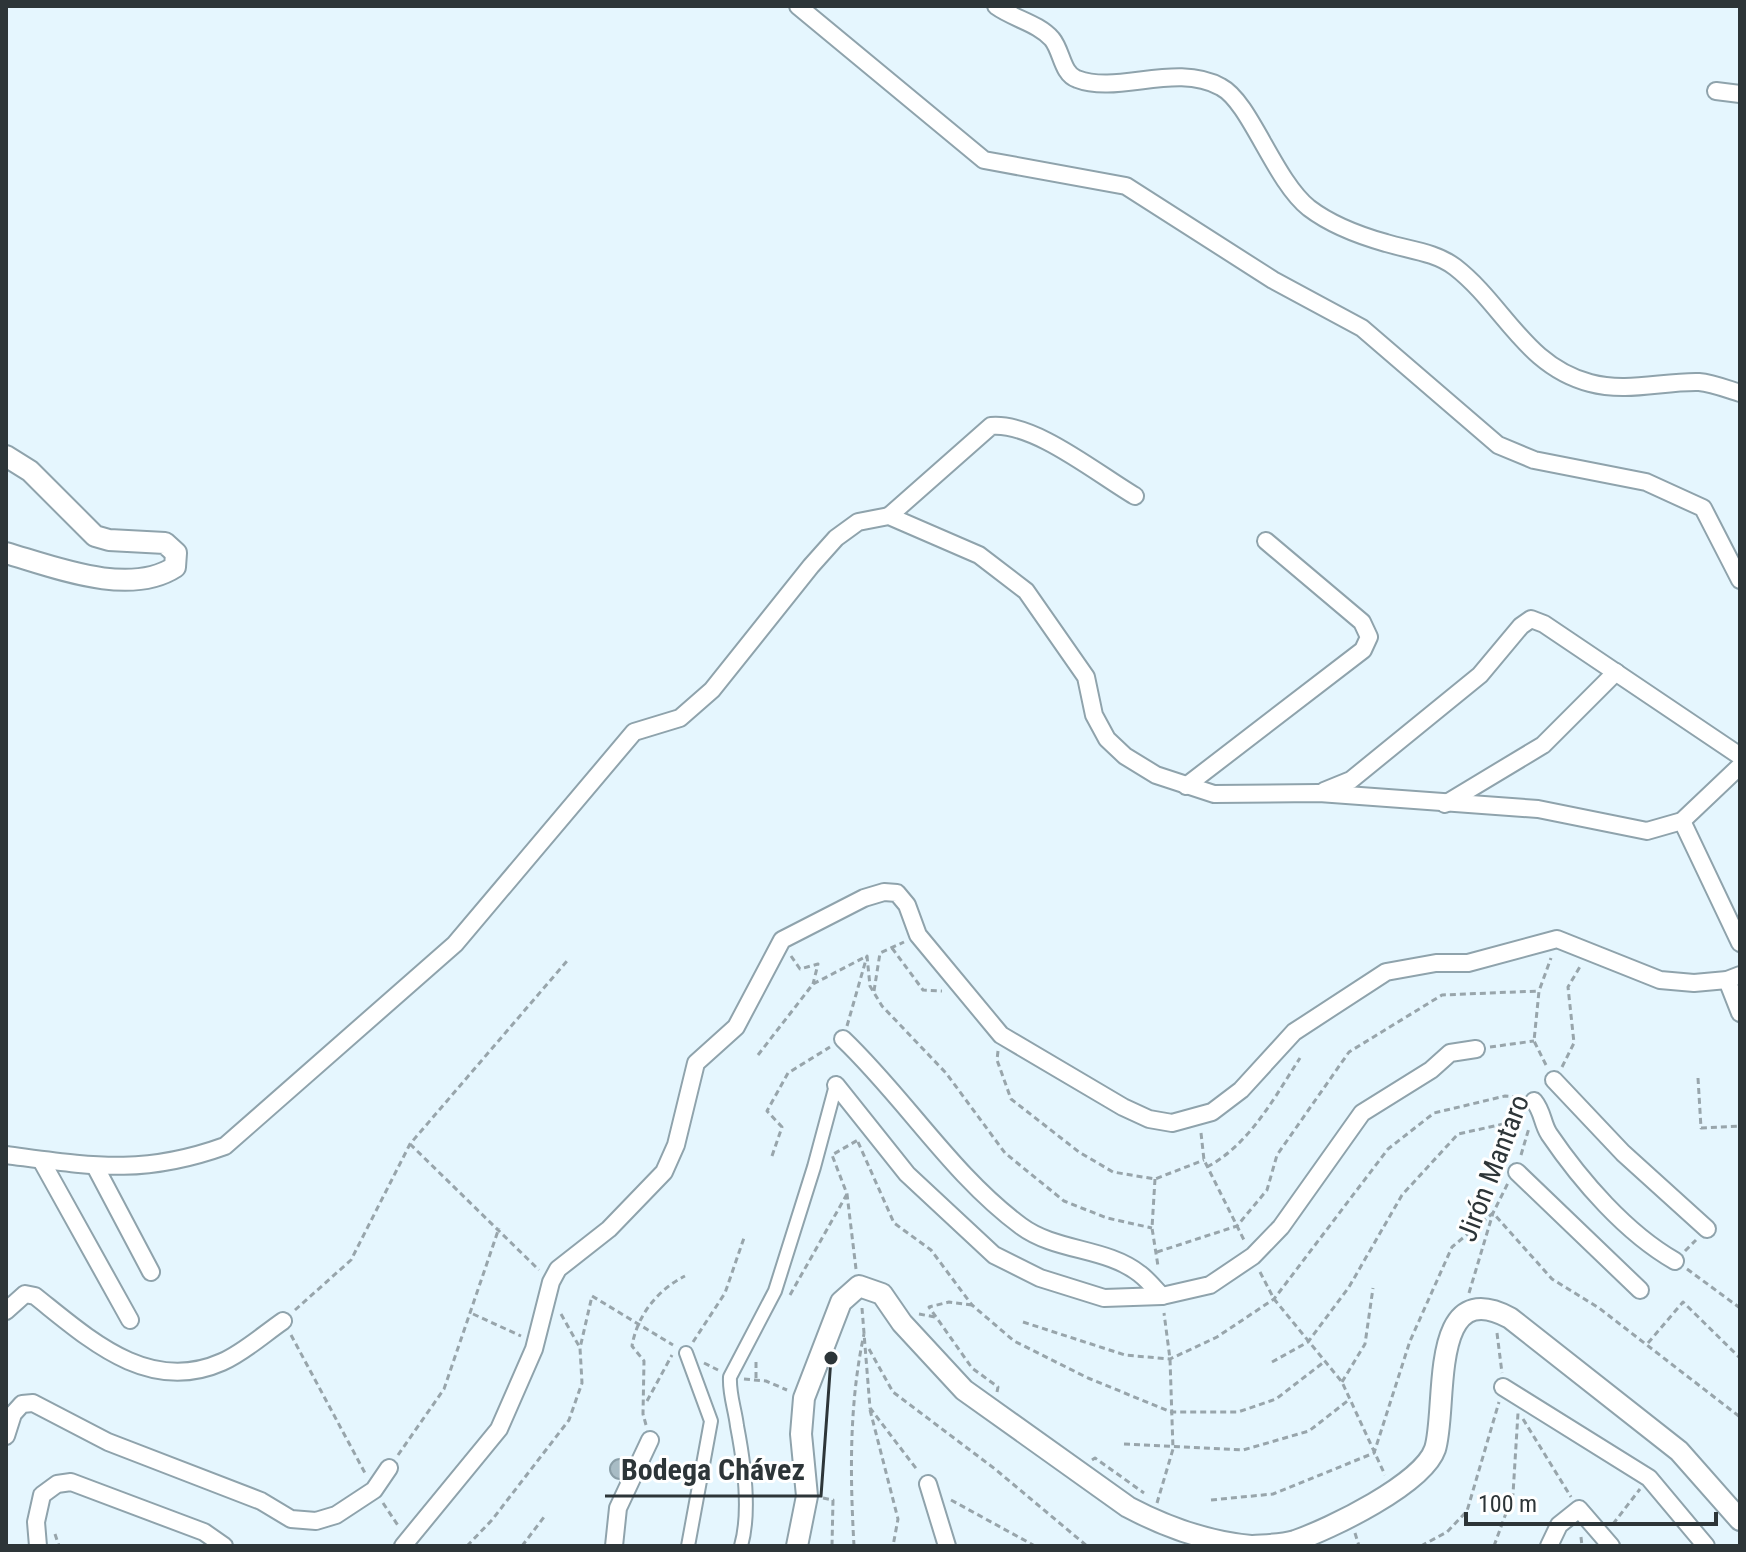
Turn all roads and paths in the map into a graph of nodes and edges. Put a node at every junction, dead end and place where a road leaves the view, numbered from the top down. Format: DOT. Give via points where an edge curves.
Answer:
graph roads {
  1 [pos="798,6"];
  2 [pos="996,6"];
  3 [pos="1716,91"];
  4 [pos="1740,94"];
  5 [pos="1740,393"];
  6 [pos="6,456"];
  7 [pos="1135,496"];
  8 [pos="889,516"];
  9 [pos="1266,541"];
  10 [pos="6,553"];
  11 [pos="1740,580"];
  12 [pos="1616,672"];
  13 [pos="1740,756"];
  14 [pos="1740,766"];
  15 [pos="1186,786"];
  16 [pos="1319,793"];
  17 [pos="1445,804"];
  18 [pos="1682,821"];
  19 [pos="918,935"];
  20 [pos="1557,939"];
  21 [pos="781,942"];
  22 [pos="1740,943"];
  23 [pos="892,948"];
  24 [pos="1590,953"];
  25 [pos="867,956"];
  26 [pos="567,961"];
  27 [pos="1734,978"];
  28 [pos="813,984"];
  29 [pos="1539,991"];
  30 [pos="874,992"];
  31 [pos="965,992"];
  32 [pos="1740,1013"];
  33 [pos="1001,1035"];
  34 [pos="843,1039"];
  35 [pos="1534,1041"];
  36 [pos="1476,1049"];
  37 [pos="758,1055"];
  38 [pos="1300,1058"];
  39 [pos="1698,1078"];
  40 [pos="1554,1080"];
  41 [pos="836,1085"];
  42 [pos="1533,1109"];
  43 [pos="1199,1117"];
  44 [pos="1740,1126"];
  45 [pos="853,1128"];
  46 [pos="858,1142"];
  47 [pos="410,1144"];
  48 [pos="6,1155"];
  49 [pos="772,1156"];
  50 [pos="41,1160"];
  51 [pos="1204,1160"];
  52 [pos="1207,1167"];
  53 [pos="96,1168"];
  54 [pos="1517,1172"];
  55 [pos="1155,1179"];
  56 [pos="847,1194"];
  57 [pos="1493,1213"];
  58 [pos="1237,1226"];
  59 [pos="499,1228"];
  60 [pos="1152,1228"];
  61 [pos="1707,1229"];
  62 [pos="745,1235"];
  63 [pos="1157,1252"];
  64 [pos="1253,1256"];
  65 [pos="1675,1261"];
  66 [pos="1158,1266"];
  67 [pos="151,1272"];
  68 [pos="685,1276"];
  69 [pos="551,1282"];
  70 [pos="859,1286"];
  71 [pos="1373,1288"];
  72 [pos="1640,1290"];
  73 [pos="1162,1296"];
  74 [pos="787,1301"];
  75 [pos="972,1305"];
  76 [pos="1740,1308"];
  77 [pos="1494,1309"];
  78 [pos="6,1311"];
  79 [pos="472,1314"];
  80 [pos="1461,1316"];
  81 [pos="130,1320"];
  82 [pos="283,1321"];
  83 [pos="636,1323"];
  84 [pos="865,1331"];
  85 [pos="664,1340"];
  86 [pos="535,1342"];
  87 [pos="1308,1342"];
  88 [pos="1648,1343"];
  89 [pos="868,1346"];
  90 [pos="580,1348"];
  91 [pos="681,1350"];
  92 [pos="756,1355"];
  93 [pos="1740,1358"];
  94 [pos="1272,1362"];
  95 [pos="1324,1362"];
  96 [pos="756,1380"];
  97 [pos="1342,1382"];
  98 [pos="1503,1387"];
  99 [pos="996,1397"];
  100 [pos="1350,1399"];
  101 [pos="645,1404"];
  102 [pos="870,1408"];
  103 [pos="1171,1412"];
  104 [pos="1740,1417"];
  105 [pos="6,1436"];
  106 [pos="650,1440"];
  107 [pos="1124,1444"];
  108 [pos="1173,1449"];
  109 [pos="1374,1453"];
  110 [pos="389,1468"];
  111 [pos="928,1484"];
  112 [pos="374,1490"];
  113 [pos="1393,1493"];
  114 [pos="807,1496"];
  115 [pos="1211,1500"];
  116 [pos="1579,1509"];
  117 [pos="544,1517"];
  118 [pos="1153,1520"];
  119 [pos="1740,1520"];
  120 [pos="406,1543"];
  121 [pos="38,1546"];
  122 [pos="224,1546"];
  123 [pos="467,1546"];
  124 [pos="522,1546"];
  125 [pos="614,1546"];
  126 [pos="688,1546"];
  127 [pos="741,1546"];
  128 [pos="797,1546"];
  129 [pos="832,1546"];
  130 [pos="854,1546"];
  131 [pos="893,1546"];
  132 [pos="947,1546"];
  133 [pos="1035,1546"];
  134 [pos="1087,1546"];
  135 [pos="1252,1546"];
  136 [pos="1421,1546"];
  137 [pos="1494,1546"];
  138 [pos="1549,1546"];
  139 [pos="1611,1546"];
  140 [pos="1706,1546"];
  1 -- 11 [label="street" via="984,160 1126,186 1273,280 1362,328 1498,445 1534,460 1646,482 1703,508"];
  2 -- 5 [label="street" via="1043,30 1076,79 1123,82 1156,76 1221,86 1237,100 1287,186 1310,208 1454,267 1530,351 1553,368 1591,383 1629,388 1701,382"];
  3 -- 4 [label="street"];
  6 -- 10 [label="street" via="30,471 95,536 165,543 176,553 175,567 159,578 92,578"];
  7 -- 8 [label="street" via="1050,441 1008,424 991,426"];
  8 -- 15 [label="street" via="979,555 1026,591 1086,677 1094,715 1107,739 1156,775"];
  8 -- 53 [label="street" via="858,522 836,538 712,690 680,718 634,732 455,944 225,1146 189,1159"];
  9 -- 15 [label="street" via="1362,622 1369,637 1363,650"];
  12 -- 13 [label="street"];
  12 -- 16 [label="street" via="1531,619 1480,675 1351,780"];
  12 -- 17 [label="street" via="1543,745"];
  14 -- 18 [label="street"];
  15 -- 16 [label="street" via="1214,794"];
  16 -- 17 [label="street"];
  17 -- 18 [label="street" via="1538,809 1647,831"];
  18 -- 22 [label="street"];
  19 -- 21 [label="street" via="907,905 897,893 884,892"];
  19 -- 23 [label="path"];
  19 -- 31 [label="street"];
  20 -- 24 [label="street"];
  20 -- 29 [label="path"];
  20 -- 43 [label="street" via="1468,963 1386,972 1294,1032 1241,1090"];
  21 -- 28 [label="path" via="800,969 818,964"];
  21 -- 69 [label="street" via="736,1027 696,1063 664,1172 609,1229 558,1269"];
  23 -- 30 [label="path" via="880,953"];
  23 -- 31 [label="path" via="923,990"];
  24 -- 27 [label="street" via="1660,980"];
  24 -- 40 [label="path, Jirón Mantaro" via="1568,987 1574,1043"];
  25 -- 28 [label="path"];
  25 -- 30 [label="path"];
  25 -- 34 [label="path"];
  26 -- 47 [label="path"];
  27 -- 32 [label="street"];
  28 -- 37 [label="path"];
  29 -- 35 [label="path"];
  29 -- 58 [label="path" via="1442,995 1349,1052 1277,1155 1267,1190"];
  30 -- 60 [label="path" via="946,1073 1005,1153 1064,1201"];
  31 -- 33 [label="street"];
  33 -- 43 [label="street" via="1149,1119 1172,1123"];
  33 -- 55 [label="path" via="997,1060 1011,1099 1113,1172"];
  34 -- 49 [label="path" via="788,1073 767,1111 782,1127"];
  34 -- 73 [label="street" via="973,1184 1022,1228 1139,1273"];
  35 -- 36 [label="path"];
  35 -- 40 [label="path"];
  36 -- 64 [label="street" via="1450,1053 1362,1113 1281,1227"];
  38 -- 52 [label="path" via="1255,1125 1228,1155"];
  39 -- 44 [label="path" via="1701,1128"];
  40 -- 61 [label="street" via="1623,1153"];
  41 -- 73 [label="street" via="907,1174 994,1255 1040,1278 1104,1298"];
  41 -- 127 [label="street" via="775,1291 730,1377 741,1448"];
  42 -- 54 [label="path, Jirón Mantaro"];
  42 -- 65 [label="street" via="1544,1113 1547,1131 1607,1204 1647,1245"];
  42 -- 87 [label="path" via="1458,1134 1402,1195 1349,1287"];
  43 -- 51 [label="path"];
  45 -- 46 [label="path"];
  46 -- 56 [label="path" via="832,1155"];
  46 -- 75 [label="path" via="894,1223 931,1250"];
  47 -- 59 [label="path"];
  47 -- 82 [label="path" via="351,1260"];
  48 -- 50 [label="street"];
  50 -- 53 [label="street"];
  50 -- 81 [label="street"];
  51 -- 52 [label="path"];
  51 -- 55 [label="path"];
  52 -- 58 [label="path"];
  53 -- 67 [label="street"];
  54 -- 57 [label="path, Jirón Mantaro"];
  54 -- 72 [label="street"];
  55 -- 60 [label="path"];
  56 -- 70 [label="path"];
  56 -- 74 [label="path"];
  57 -- 80 [label="path, Jirón Mantaro"];
  57 -- 88 [label="path" via="1552,1279"];
  57 -- 109 [label="path" via="1452,1247 1410,1341"];
  58 -- 63 [label="path"];
  58 -- 64 [label="path"];
  59 -- 69 [label="path"];
  59 -- 79 [label="path"];
  60 -- 63 [label="path"];
  61 -- 65 [label="path"];
  62 -- 91 [label="path" via="725,1293"];
  63 -- 66 [label="path"];
  64 -- 73 [label="street" via="1210,1285"];
  64 -- 87 [label="path" via="1274,1299"];
  65 -- 76 [label="path"];
  68 -- 83 [label="path" via="669,1284"];
  69 -- 86 [label="street"];
  69 -- 90 [label="path" via="551,1296"];
  70 -- 84 [label="path"];
  70 -- 114 [label="street" via="841,1302 804,1398 801,1434"];
  70 -- 118 [label="street" via="882,1294 940,1368 997,1417"];
  71 -- 97 [label="path" via="1365,1344"];
  73 -- 103 [label="path"];
  75 -- 99 [label="path" via="949,1302 929,1307 972,1368 998,1387"];
  75 -- 103 [label="path" via="1014,1341"];
  77 -- 80 [label="street" via="1473,1309"];
  77 -- 98 [label="path"];
  77 -- 119 [label="street" via="1679,1451"];
  78 -- 82 [label="street" via="25,1294 35,1296 102,1349 158,1371 222,1362"];
  79 -- 86 [label="path"];
  79 -- 110 [label="path" via="444,1389"];
  80 -- 113 [label="street" via="1452,1330 1440,1384 1435,1449 1414,1479"];
  82 -- 112 [label="path"];
  83 -- 85 [label="path"];
  83 -- 90 [label="path" via="592,1296"];
  83 -- 101 [label="path" via="632,1346 644,1361"];
  84 -- 89 [label="path"];
  84 -- 130 [label="path" via="857,1367 850,1467"];
  86 -- 120 [label="street" via="499,1429"];
  87 -- 94 [label="path"];
  87 -- 95 [label="path"];
  88 -- 93 [label="path" via="1683,1302"];
  88 -- 104 [label="path"];
  89 -- 102 [label="path"];
  89 -- 134 [label="path" via="893,1392"];
  90 -- 123 [label="path" via="582,1383 569,1420"];
  91 -- 101 [label="path"];
  91 -- 126 [label="street" via="711,1421"];
  92 -- 96 [label="path"];
  95 -- 97 [label="path"];
  95 -- 103 [label="path" via="1264,1404 1238,1412"];
  97 -- 100 [label="path"];
  98 -- 136 [label="path" via="1467,1511 1447,1532"];
  98 -- 140 [label="street" via="1649,1478"];
  100 -- 108 [label="path" via="1309,1431 1243,1450"];
  100 -- 109 [label="path"];
  101 -- 106 [label="path"];
  102 -- 111 [label="path"];
  102 -- 131 [label="path" via="898,1519"];
  103 -- 108 [label="path"];
  105 -- 112 [label="street" via="13,1414 22,1404 33,1403 108,1442 261,1501 291,1519 316,1521 336,1515"];
  106 -- 125 [label="street" via="618,1508"];
  107 -- 108 [label="path"];
  108 -- 118 [label="path"];
  109 -- 113 [label="path"];
  109 -- 115 [label="path" via="1273,1494"];
  110 -- 112 [label="street"];
  111 -- 132 [label="street"];
  111 -- 133 [label="path"];
  112 -- 120 [label="path"];
  113 -- 135 [label="street" via="1294,1541"];
  114 -- 128 [label="street"];
  114 -- 129 [label="path" via="833,1500"];
  116 -- 137 [label="path" via="1518,1411 1513,1494"];
  116 -- 138 [label="street" via="1559,1525"];
  116 -- 139 [label="street"];
  117 -- 124 [label="path"];
  118 -- 135 [label="street"];
  121 -- 122 [label="street" via="42,1495 71,1482 204,1532"];
}
